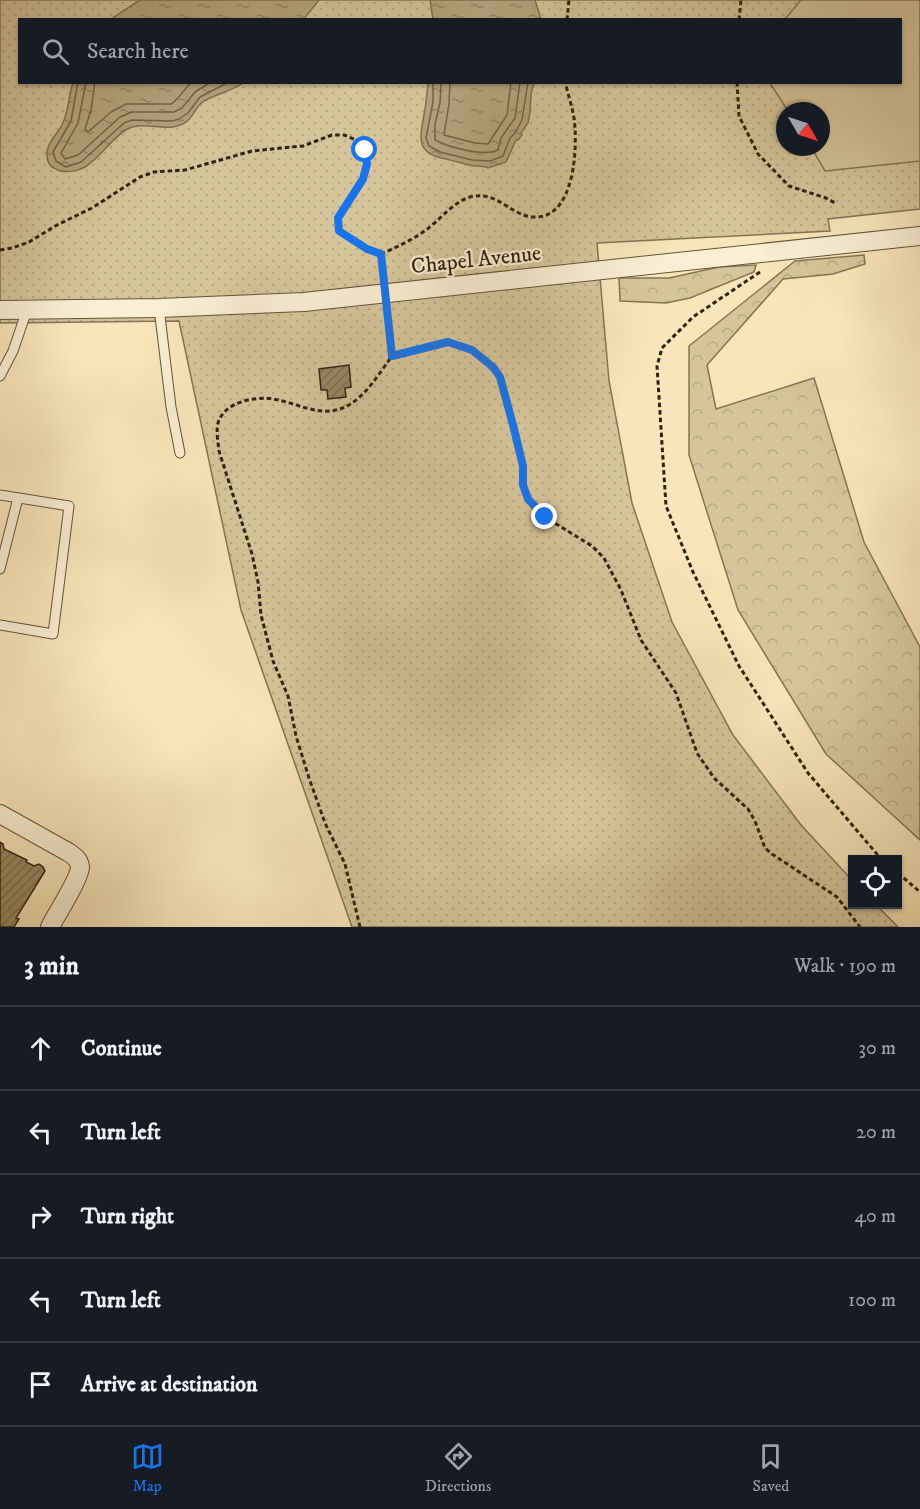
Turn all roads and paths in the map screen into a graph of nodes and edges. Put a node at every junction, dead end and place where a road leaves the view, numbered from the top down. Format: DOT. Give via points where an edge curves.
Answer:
graph roads {
  1 [pos="569,0"];
  2 [pos="741,0"];
  3 [pos="567,18"];
  4 [pos="739,18"];
  5 [pos="565,84"];
  6 [pos="737,84"];
  7 [pos="835,204"];
  8 [pos="920,236"];
  9 [pos="0,250"];
  10 [pos="381,254"];
  11 [pos="765,268"];
  12 [pos="159,308"];
  13 [pos="0,310"];
  14 [pos="27,310"];
  15 [pos="392,356"];
  16 [pos="0,376"];
  17 [pos="180,453"];
  18 [pos="0,495"];
  19 [pos="18,498"];
  20 [pos="0,569"];
  21 [pos="0,625"];
  22 [pos="0,814"];
  23 [pos="878,855"];
  24 [pos="902,877"];
  25 [pos="920,892"];
  26 [pos="50,927"];
  27 [pos="360,927"];
  28 [pos="860,927"];
  1 -- 3 [label="path"];
  2 -- 4 [label="path"];
  5 -- 10 [label="path" via="574,121 574,143 571,181 557,208 534,217 490,197 467,198 426,230"];
  6 -- 7 [label="path" via="739,116 758,154 789,186"];
  8 -- 12 [label="street, Chapel Avenue" via="304,302"];
  9 -- 10 [label="path" via="28,242 154,172 185,170 252,151 303,146 332,135 344,135 365,150 367,164 363,179 338,218 339,231"];
  10 -- 15 [label="path, bridge"];
  11 -- 23 [label="path" via="693,317 662,348 657,366 666,506 739,666 808,773"];
  12 -- 14 [label="street, Chapel Avenue"];
  12 -- 17 [label="lane"];
  13 -- 14 [label="street, Chapel Avenue"];
  14 -- 16 [label="lane"];
  15 -- 27 [label="path" via="350,405 320,411 271,399 245,401 222,414 217,433 219,451 252,554 265,633 288,696 309,778 345,864"];
  15 -- 28 [label="path" via="448,342 472,350 493,367 500,377 513,425 528,499 545,517 592,546 604,558 641,640 676,693 697,753 714,778 748,809 765,848 837,897"];
  18 -- 19 [label="lane"];
  19 -- 20 [label="lane"];
  19 -- 21 [label="lane" via="69,506 53,634"];
  22 -- 26 [label="street" via="77,858 80,869 76,880"];
  24 -- 25 [label="path"];
}
